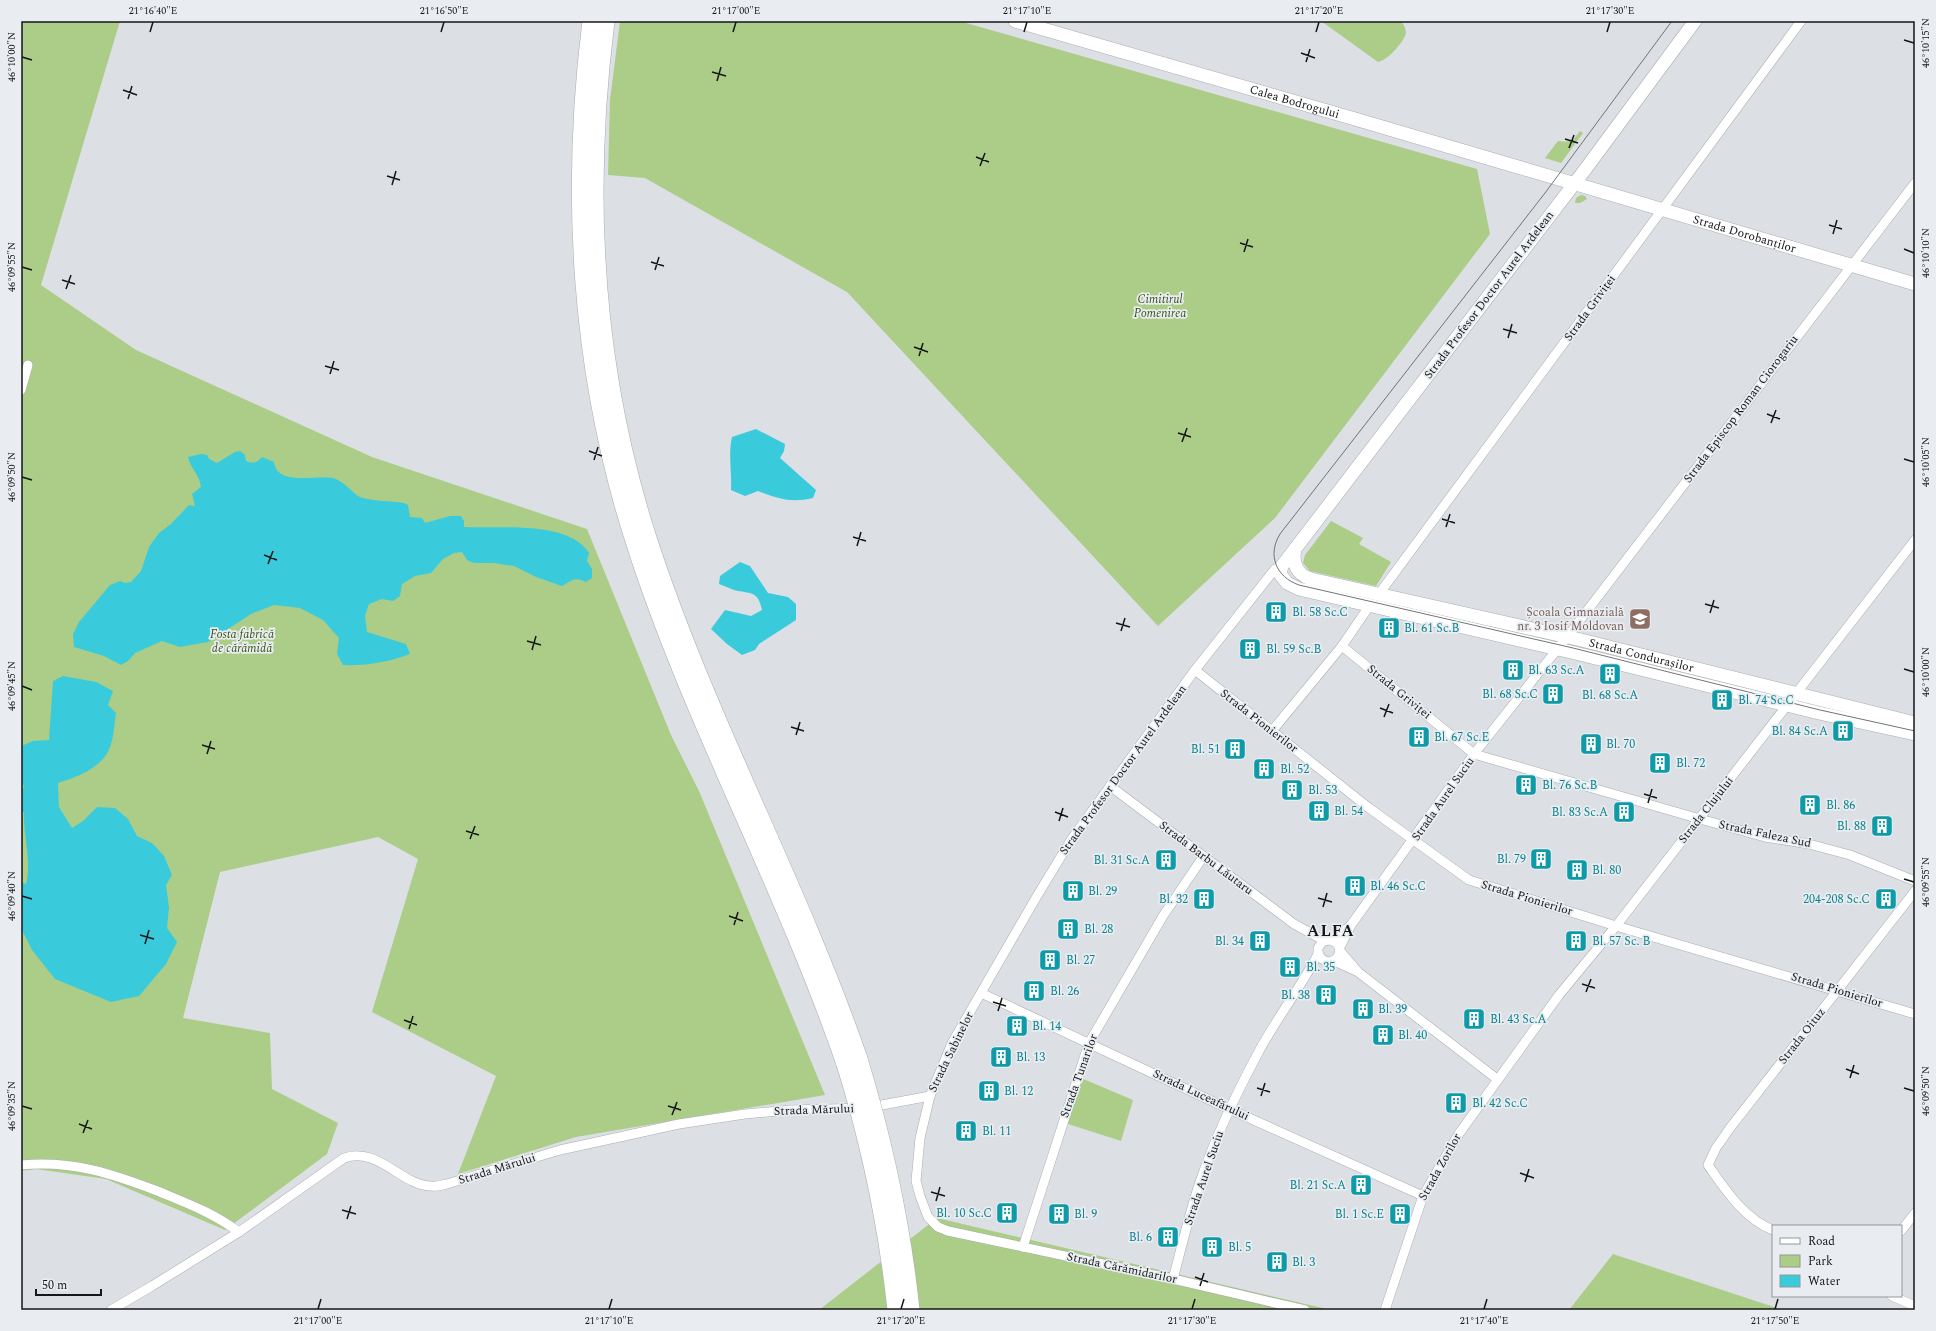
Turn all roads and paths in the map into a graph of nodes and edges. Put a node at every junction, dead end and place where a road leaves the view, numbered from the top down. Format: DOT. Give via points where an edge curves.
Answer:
graph roads {
  1 [pos="591,21"];
  2 [pos="606,21"];
  3 [pos="1015,21"];
  4 [pos="1695,21"];
  5 [pos="1801,21"];
  6 [pos="1915,183"];
  7 [pos="1574,184"];
  8 [pos="1662,210"];
  9 [pos="1851,265"];
  10 [pos="1915,284"];
  11 [pos="28,365"];
  12 [pos="21,390"];
  13 [pos="1915,540"];
  14 [pos="1296,549"];
  15 [pos="1281,568"];
  16 [pos="1268,577"];
  17 [pos="1287,583"];
  18 [pos="1379,594"];
  19 [pos="1370,605"];
  20 [pos="668,617"];
  21 [pos="1567,637"];
  22 [pos="1342,646"];
  23 [pos="1557,649"];
  24 [pos="1195,670"];
  25 [pos="1796,694"];
  26 [pos="1787,705"];
  27 [pos="1915,722"];
  28 [pos="1272,731"];
  29 [pos="1915,734"];
  30 [pos="1474,754"];
  31 [pos="1110,786"];
  32 [pos="1700,819"];
  33 [pos="1414,840"];
  34 [pos="1203,856"];
  35 [pos="1915,881"];
  36 [pos="1915,891"];
  37 [pos="1351,925"];
  38 [pos="1616,926"];
  39 [pos="1301,929"];
  40 [pos="1328,940"];
  41 [pos="1340,949"];
  42 [pos="1318,952"];
  43 [pos="1330,962"];
  44 [pos="1358,972"];
  45 [pos="1306,979"];
  46 [pos="1838,990"];
  47 [pos="980,993"];
  48 [pos="1915,1014"];
  49 [pos="1089,1043"];
  50 [pos="852,1062"];
  51 [pos="1498,1079"];
  52 [pos="930,1096"];
  53 [pos="1229,1109"];
  54 [pos="21,1165"];
  55 [pos="1423,1196"];
  56 [pos="1915,1213"];
  57 [pos="938,1227"];
  58 [pos="1772,1229"];
  59 [pos="1902,1230"];
  60 [pos="239,1232"];
  61 [pos="1023,1247"];
  62 [pos="1174,1279"];
  63 [pos="1894,1297"];
  64 [pos="1915,1306"];
  65 [pos="111,1310"];
  66 [pos="896,1310"];
  67 [pos="911,1310"];
  68 [pos="1306,1310"];
  69 [pos="1385,1310"];
  1 -- 20 [label="highway" via="583,90 579,176 580,244 587,320 597,394 617,483 634,541"];
  2 -- 20 [label="highway" via="598,94 594,177 595,245 602,319 612,392 629,472"];
  3 -- 7 [label="main road, Calea Bodrogului"];
  4 -- 7 [label="main road, Strada Profesor Doctor Aurel Ardelean"];
  5 -- 8 [label="street, Strada Griviței"];
  6 -- 9 [label="street, Strada Episcop Roman Ciorogariu"];
  7 -- 8 [label="main road, Strada Dorobanților"];
  7 -- 14 [label="main road, Strada Profesor Doctor Aurel Ardelean"];
  8 -- 9 [label="main road, Strada Dorobanților"];
  8 -- 18 [label="street, Strada Griviței"];
  9 -- 10 [label="main road, Strada Dorobanților"];
  9 -- 21 [label="street, Strada Episcop Roman Ciorogariu"];
  11 -- 12 [label="street"];
  13 -- 25 [label="street, Strada Clujului"];
  14 -- 15 [label="main road, Strada Profesor Doctor Aurel Ardelean"];
  14 -- 18 [label="main road, Strada Condurașilor" via="1295,565 1307,578"];
  15 -- 16 [label="street, Strada Profesor Doctor Aurel Ardelean" via="1274,577"];
  15 -- 17 [label="main road" via="1281,576"];
  16 -- 17 [label="street, Strada Condurașilor"];
  16 -- 24 [label="street, Strada Profesor Doctor Aurel Ardelean"];
  17 -- 19 [label="main road, Strada Condurașilor" via="1299,589"];
  18 -- 21 [label="main road, Strada Condurașilor"];
  19 -- 22 [label="street"];
  19 -- 23 [label="main road, Strada Condurașilor"];
  20 -- 50 [label="highway" via="688,667 803,912 830,978"];
  21 -- 23 [label="street, Strada Aurel Suciu"];
  21 -- 25 [label="main road, Strada Condurașilor"];
  22 -- 28 [label="street"];
  22 -- 30 [label="street, Strada Griviței"];
  23 -- 26 [label="main road, Strada Condurașilor"];
  23 -- 30 [label="street, Strada Aurel Suciu"];
  24 -- 28 [label="street, Strada Pionierilor"];
  24 -- 31 [label="street, Strada Profesor Doctor Aurel Ardelean"];
  25 -- 26 [label="street, Strada Clujului"];
  25 -- 27 [label="main road, Strada Condurașilor"];
  26 -- 29 [label="main road, Strada Condurașilor"];
  26 -- 32 [label="street, Strada Clujului"];
  28 -- 33 [label="street, Strada Pionierilor"];
  30 -- 32 [label="street, Strada Faleza Sud"];
  30 -- 33 [label="street, Strada Aurel Suciu"];
  31 -- 34 [label="street, Strada Barbu Lăutaru"];
  31 -- 47 [label="street, Strada Profesor Doctor Aurel Ardelean" via="1067,846"];
  32 -- 35 [label="street, Strada Faleza Sud" via="1765,837 1809,844 1850,855"];
  32 -- 38 [label="street, Strada Clujului"];
  33 -- 37 [label="street, Strada Aurel Suciu"];
  33 -- 38 [label="street, Strada Pionierilor" via="1469,880"];
  34 -- 39 [label="street, Strada Barbu Lăutaru"];
  34 -- 49 [label="street, Strada Tunarilor" via="1162,916"];
  36 -- 46 [label="street, Strada Oituz"];
  37 -- 40 [label="street, Strada Aurel Suciu"];
  37 -- 41 [label="street, Strada Aurel Suciu"];
  38 -- 46 [label="street, Strada Pionierilor"];
  38 -- 51 [label="street, Strada Clujului" via="1559,995"];
  39 -- 40 [label="street, Strada Barbu Lăutaru"];
  39 -- 42 [label="street, Strada Barbu Lăutaru"];
  40 -- 41 [label="street" via="1338,944"];
  40 -- 42 [label="street" via="1320,944"];
  41 -- 43 [label="street" via="1337,959"];
  41 -- 44 [label="street"];
  42 -- 43 [label="street" via="1322,960"];
  42 -- 45 [label="street, Strada Aurel Suciu"];
  43 -- 44 [label="street"];
  43 -- 45 [label="street, Strada Aurel Suciu"];
  44 -- 51 [label="street"];
  45 -- 53 [label="street, Strada Aurel Suciu" via="1257,1054"];
  46 -- 48 [label="street, Strada Pionierilor"];
  46 -- 58 [label="street, Strada Oituz" via="1730,1128 1708,1165 1742,1209 1753,1219"];
  47 -- 49 [label="street, Strada Luceafărului"];
  47 -- 52 [label="street, Strada Sabinelor" via="952,1043"];
  49 -- 53 [label="street, Strada Luceafărului"];
  49 -- 61 [label="street, Strada Tunarilor"];
  50 -- 66 [label="highway, bridge" via="861,1120 887,1242"];
  50 -- 67 [label="highway, bridge" via="876,1116 892,1186"];
  51 -- 55 [label="street, Strada Zorilor" via="1458,1134"];
  52 -- 57 [label="street, Strada Sabinelor" via="920,1138 916,1181 928,1217"];
  52 -- 60 [label="street, Strada Mărului" via="866,1108 791,1110 679,1124 560,1150 447,1184 431,1186 419,1183 370,1157 352,1155 332,1166"];
  53 -- 55 [label="street, Strada Luceafărului"];
  53 -- 62 [label="street, Strada Aurel Suciu" via="1200,1183"];
  54 -- 60 [label="street" via="66,1164 94,1169 206,1210"];
  55 -- 69 [label="street, Strada Zorilor"];
  56 -- 59 [label="street"];
  57 -- 61 [label="street, Strada Cărămidarilor"];
  60 -- 65 [label="street, Strada Mărului"];
  61 -- 62 [label="street, Strada Cărămidarilor"];
  62 -- 68 [label="street, Strada Cărămidarilor"];
  63 -- 64 [label="street"];
}
